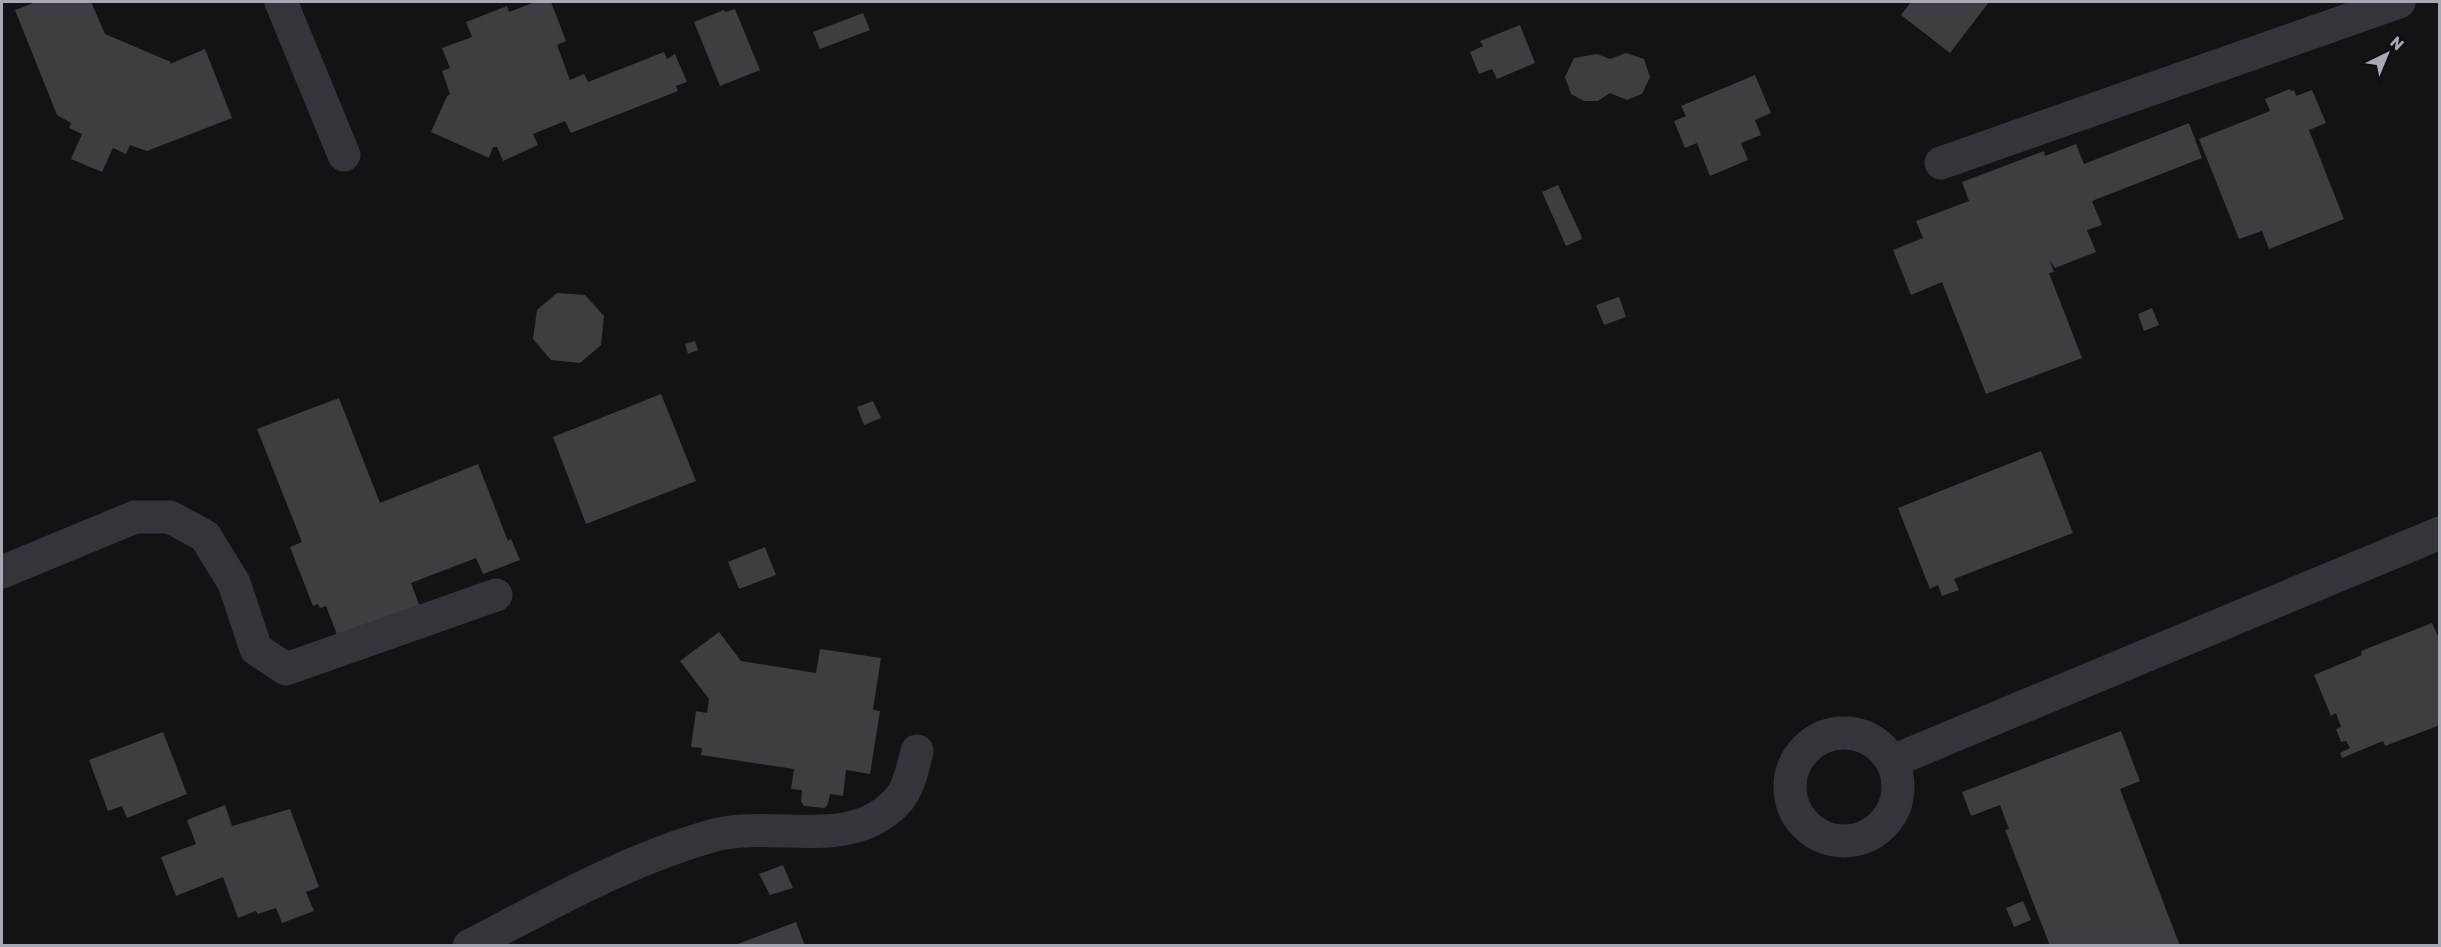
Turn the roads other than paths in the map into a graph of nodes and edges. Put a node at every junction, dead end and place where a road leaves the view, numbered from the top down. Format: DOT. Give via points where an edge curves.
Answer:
graph roads {
  1 [pos="281,2"];
  2 [pos="2399,2"];
  3 [pos="344,155"];
  4 [pos="1941,163"];
  5 [pos="2439,532"];
  6 [pos="2,572"];
  7 [pos="495,595"];
  8 [pos="917,751"];
  9 [pos="1893,762"];
  10 [pos="469,945"];
  1 -- 3 [label="street"];
  2 -- 4 [label="street"];
  5 -- 9 [label="street"];
  6 -- 7 [label="street" via="135,517 170,517 205,536 234,583 256,649 286,669"];
  8 -- 10 [label="street" via="908,788 895,805 854,828 807,832 760,829 717,835 664,852 576,890"];
}
